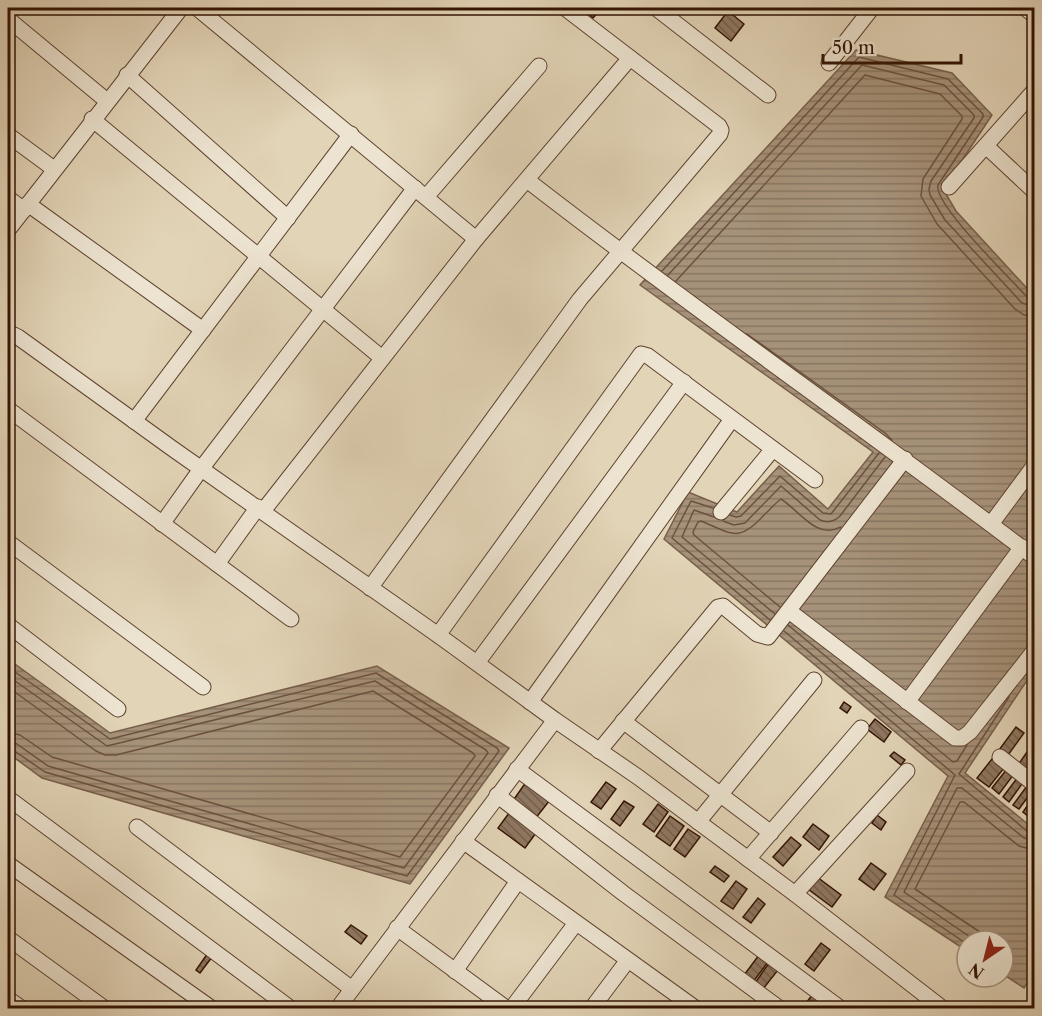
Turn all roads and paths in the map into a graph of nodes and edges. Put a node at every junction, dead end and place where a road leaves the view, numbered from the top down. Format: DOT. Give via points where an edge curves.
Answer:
graph roads {
  1 [pos="181,8"];
  2 [pos="198,8"];
  3 [pos="565,8"];
  4 [pos="656,8"];
  5 [pos="873,8"];
  6 [pos="1025,8"];
  7 [pos="1035,15"];
  8 [pos="8,19"];
  9 [pos="630,58"];
  10 [pos="829,63"];
  11 [pos="539,66"];
  12 [pos="127,75"];
  13 [pos="768,95"];
  14 [pos="1033,97"];
  15 [pos="107,101"];
  16 [pos="92,119"];
  17 [pos="351,134"];
  18 [pos="8,135"];
  19 [pos="986,146"];
  20 [pos="54,169"];
  21 [pos="527,180"];
  22 [pos="949,187"];
  23 [pos="1035,191"];
  24 [pos="420,193"];
  25 [pos="8,198"];
  26 [pos="26,207"];
  27 [pos="288,218"];
  28 [pos="8,230"];
  29 [pos="476,239"];
  30 [pos="621,253"];
  31 [pos="259,256"];
  32 [pos="323,308"];
  33 [pos="203,330"];
  34 [pos="8,339"];
  35 [pos="382,358"];
  36 [pos="684,382"];
  37 [pos="8,409"];
  38 [pos="732,419"];
  39 [pos="134,421"];
  40 [pos="773,449"];
  41 [pos="905,459"];
  42 [pos="1035,466"];
  43 [pos="201,468"];
  44 [pos="815,480"];
  45 [pos="260,509"];
  46 [pos="722,512"];
  47 [pos="162,524"];
  48 [pos="992,524"];
  49 [pos="8,542"];
  50 [pos="1028,552"];
  51 [pos="217,564"];
  52 [pos="370,588"];
  53 [pos="789,610"];
  54 [pos="291,619"];
  55 [pos="8,625"];
  56 [pos="438,635"];
  57 [pos="1035,651"];
  58 [pos="477,663"];
  59 [pos="814,680"];
  60 [pos="203,687"];
  61 [pos="530,702"];
  62 [pos="907,702"];
  63 [pos="118,709"];
  64 [pos="555,720"];
  65 [pos="623,721"];
  66 [pos="861,728"];
  67 [pos="599,751"];
  68 [pos="1000,757"];
  69 [pos="517,769"];
  70 [pos="907,771"];
  71 [pos="1035,784"];
  72 [pos="721,793"];
  73 [pos="497,795"];
  74 [pos="8,798"];
  75 [pos="698,822"];
  76 [pos="137,827"];
  77 [pos="771,833"];
  78 [pos="463,841"];
  79 [pos="748,859"];
  80 [pos="8,864"];
  81 [pos="518,881"];
  82 [pos="795,894"];
  83 [pos="576,923"];
  84 [pos="397,928"];
  85 [pos="8,938"];
  86 [pos="628,960"];
  87 [pos="455,971"];
  88 [pos="352,989"];
  89 [pos="8,999"];
  90 [pos="676,1003"];
  91 [pos="21,1008"];
  92 [pos="104,1008"];
  93 [pos="211,1008"];
  94 [pos="290,1008"];
  95 [pos="338,1008"];
  96 [pos="506,1008"];
  97 [pos="512,1008"];
  98 [pos="592,1008"];
  99 [pos="695,1008"];
  100 [pos="779,1008"];
  101 [pos="840,1008"];
  102 [pos="942,1008"];
  1 -- 12 [label="street"];
  2 -- 17 [label="street"];
  3 -- 9 [label="street"];
  4 -- 13 [label="street"];
  5 -- 10 [label="street"];
  6 -- 7 [label="street"];
  8 -- 15 [label="street"];
  9 -- 21 [label="street"];
  9 -- 30 [label="street" via="721,130 717,140"];
  11 -- 24 [label="street"];
  12 -- 15 [label="street"];
  12 -- 27 [label="street"];
  14 -- 19 [label="street"];
  15 -- 16 [label="street"];
  16 -- 20 [label="street"];
  16 -- 31 [label="street"];
  17 -- 24 [label="street"];
  17 -- 27 [label="street"];
  18 -- 20 [label="street"];
  19 -- 22 [label="street"];
  19 -- 23 [label="street"];
  20 -- 26 [label="street"];
  21 -- 29 [label="street"];
  21 -- 30 [label="street"];
  24 -- 29 [label="street"];
  24 -- 32 [label="street"];
  25 -- 26 [label="street"];
  26 -- 28 [label="street"];
  26 -- 33 [label="street"];
  27 -- 31 [label="street"];
  29 -- 35 [label="street"];
  30 -- 41 [label="street"];
  30 -- 52 [label="street" via="580,299"];
  31 -- 32 [label="street"];
  31 -- 33 [label="street"];
  32 -- 35 [label="street"];
  32 -- 43 [label="street"];
  33 -- 39 [label="street"];
  34 -- 39 [label="street" via="18,336"];
  35 -- 45 [label="street"];
  36 -- 38 [label="street"];
  36 -- 56 [label="street" via="648,356 637,357"];
  36 -- 58 [label="street"];
  37 -- 47 [label="street"];
  38 -- 40 [label="street"];
  38 -- 61 [label="street"];
  39 -- 43 [label="street"];
  40 -- 44 [label="street"];
  40 -- 46 [label="street"];
  41 -- 48 [label="street"];
  41 -- 53 [label="street"];
  42 -- 48 [label="street"];
  43 -- 45 [label="street"];
  43 -- 47 [label="street"];
  45 -- 51 [label="street"];
  45 -- 52 [label="street"];
  47 -- 51 [label="street"];
  48 -- 50 [label="street"];
  49 -- 60 [label="street"];
  50 -- 62 [label="street"];
  51 -- 54 [label="street"];
  52 -- 56 [label="street"];
  53 -- 62 [label="street"];
  53 -- 65 [label="street" via="768,638 723,606 718,607"];
  55 -- 63 [label="street"];
  56 -- 58 [label="street"];
  57 -- 62 [label="street" via="962,738 946,733"];
  58 -- 61 [label="street"];
  59 -- 72 [label="street"];
  61 -- 64 [label="street"];
  64 -- 67 [label="street"];
  64 -- 69 [label="street"];
  65 -- 67 [label="street"];
  65 -- 72 [label="street"];
  66 -- 77 [label="street"];
  67 -- 75 [label="street"];
  68 -- 71 [label="street"];
  69 -- 73 [label="street"];
  69 -- 101 [label="street"];
  70 -- 82 [label="street"];
  72 -- 75 [label="street"];
  72 -- 77 [label="street"];
  73 -- 78 [label="street"];
  73 -- 100 [label="street"];
  74 -- 94 [label="street"];
  75 -- 79 [label="street"];
  76 -- 88 [label="street"];
  77 -- 79 [label="street"];
  78 -- 81 [label="street"];
  78 -- 84 [label="street"];
  79 -- 82 [label="street"];
  80 -- 93 [label="street"];
  81 -- 83 [label="street"];
  81 -- 87 [label="street"];
  82 -- 102 [label="street"];
  83 -- 86 [label="street"];
  83 -- 97 [label="street"];
  84 -- 87 [label="street"];
  84 -- 88 [label="street"];
  85 -- 92 [label="street"];
  86 -- 90 [label="street"];
  86 -- 98 [label="street"];
  87 -- 96 [label="street"];
  88 -- 95 [label="street"];
  89 -- 91 [label="street"];
  90 -- 99 [label="street"];
}
